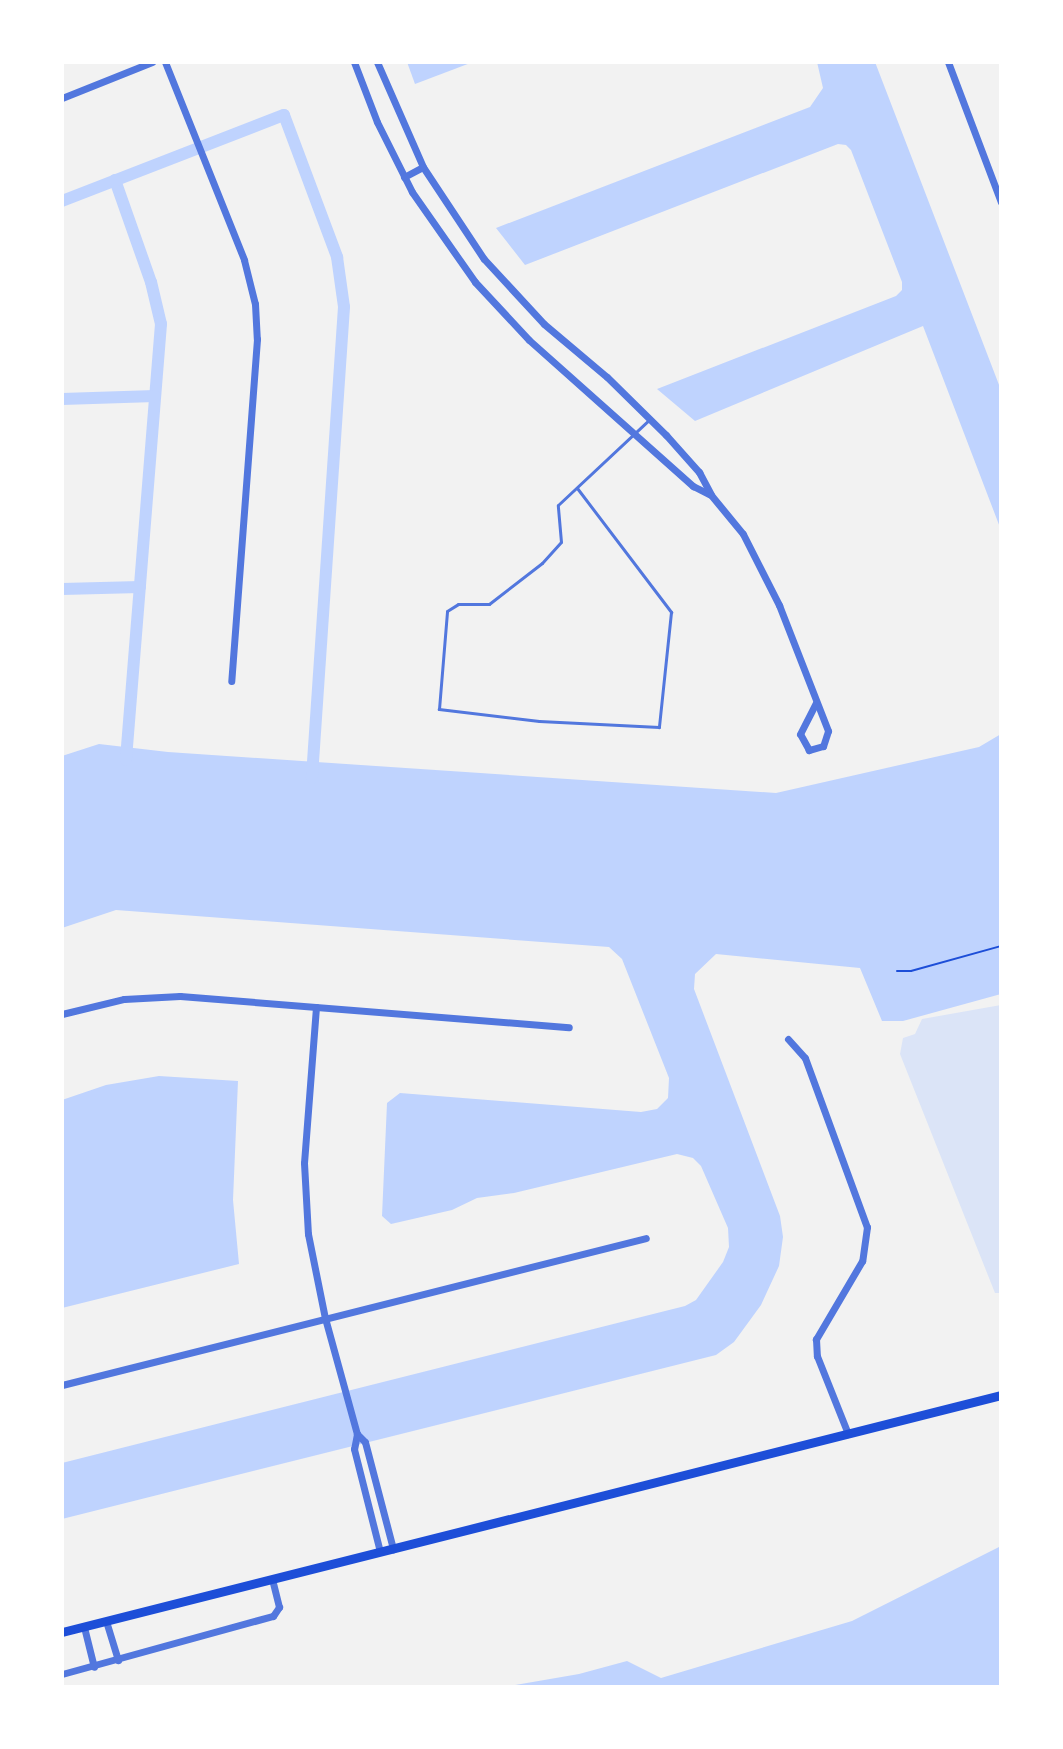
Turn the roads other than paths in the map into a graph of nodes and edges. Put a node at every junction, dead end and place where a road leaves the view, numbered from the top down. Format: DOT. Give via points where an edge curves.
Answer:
graph roads {
  1 [pos="152,62"];
  2 [pos="165,62"];
  3 [pos="354,62"];
  4 [pos="377,62"];
  5 [pos="948,62"];
  6 [pos="62,98"];
  7 [pos="423,167"];
  8 [pos="404,177"];
  9 [pos="1001,202"];
  10 [pos="650,419"];
  11 [pos="634,434"];
  12 [pos="577,488"];
  13 [pos="711,495"];
  14 [pos="231,681"];
  15 [pos="816,703"];
  16 [pos="316,1007"];
  17 [pos="62,1014"];
  18 [pos="569,1027"];
  19 [pos="788,1039"];
  20 [pos="646,1238"];
  21 [pos="325,1318"];
  22 [pos="62,1385"];
  23 [pos="1001,1395"];
  24 [pos="357,1434"];
  25 [pos="848,1434"];
  26 [pos="393,1549"];
  27 [pos="380,1552"];
  28 [pos="272,1579"];
  29 [pos="106,1621"];
  30 [pos="84,1627"];
  31 [pos="62,1632"];
  32 [pos="118,1660"];
  33 [pos="94,1667"];
  34 [pos="62,1674"];
  1 -- 6 [label="street"];
  2 -- 14 [label="street" via="251,282 257,327"];
  3 -- 8 [label="street"];
  4 -- 7 [label="street"];
  5 -- 9 [label="street"];
  7 -- 8 [label="street"];
  7 -- 10 [label="street" via="501,279"];
  8 -- 11 [label="street" via="456,257 501,311"];
  10 -- 11 [label="lane"];
  10 -- 13 [label="street" via="699,472"];
  11 -- 12 [label="lane"];
  11 -- 13 [label="street" via="693,486"];
  12 -- 12 [label="lane" via="558,505 561,542 542,563 489,604 458,604 447,611 439,709 659,727 671,612"];
  13 -- 15 [label="street" via="743,534 763,571"];
  15 -- 15 [label="street" via="800,734 809,750 823,746 827,738"];
  16 -- 17 [label="street" via="157,996 102,1002"];
  16 -- 18 [label="street"];
  16 -- 21 [label="street" via="305,1199"];
  19 -- 25 [label="street" via="805,1058 866,1218 862,1261 816,1339 817,1356"];
  20 -- 21 [label="street"];
  21 -- 22 [label="street"];
  21 -- 24 [label="street"];
  23 -- 25 [label="main road"];
  24 -- 26 [label="street" via="365,1442"];
  24 -- 27 [label="street" via="354,1449"];
  25 -- 26 [label="main road"];
  26 -- 27 [label="main road"];
  27 -- 28 [label="main road"];
  28 -- 29 [label="main road"];
  28 -- 32 [label="street" via="279,1607 273,1616"];
  29 -- 30 [label="main road"];
  29 -- 32 [label="street"];
  30 -- 31 [label="main road"];
  30 -- 33 [label="street"];
  32 -- 33 [label="street"];
  33 -- 34 [label="street"];
}
